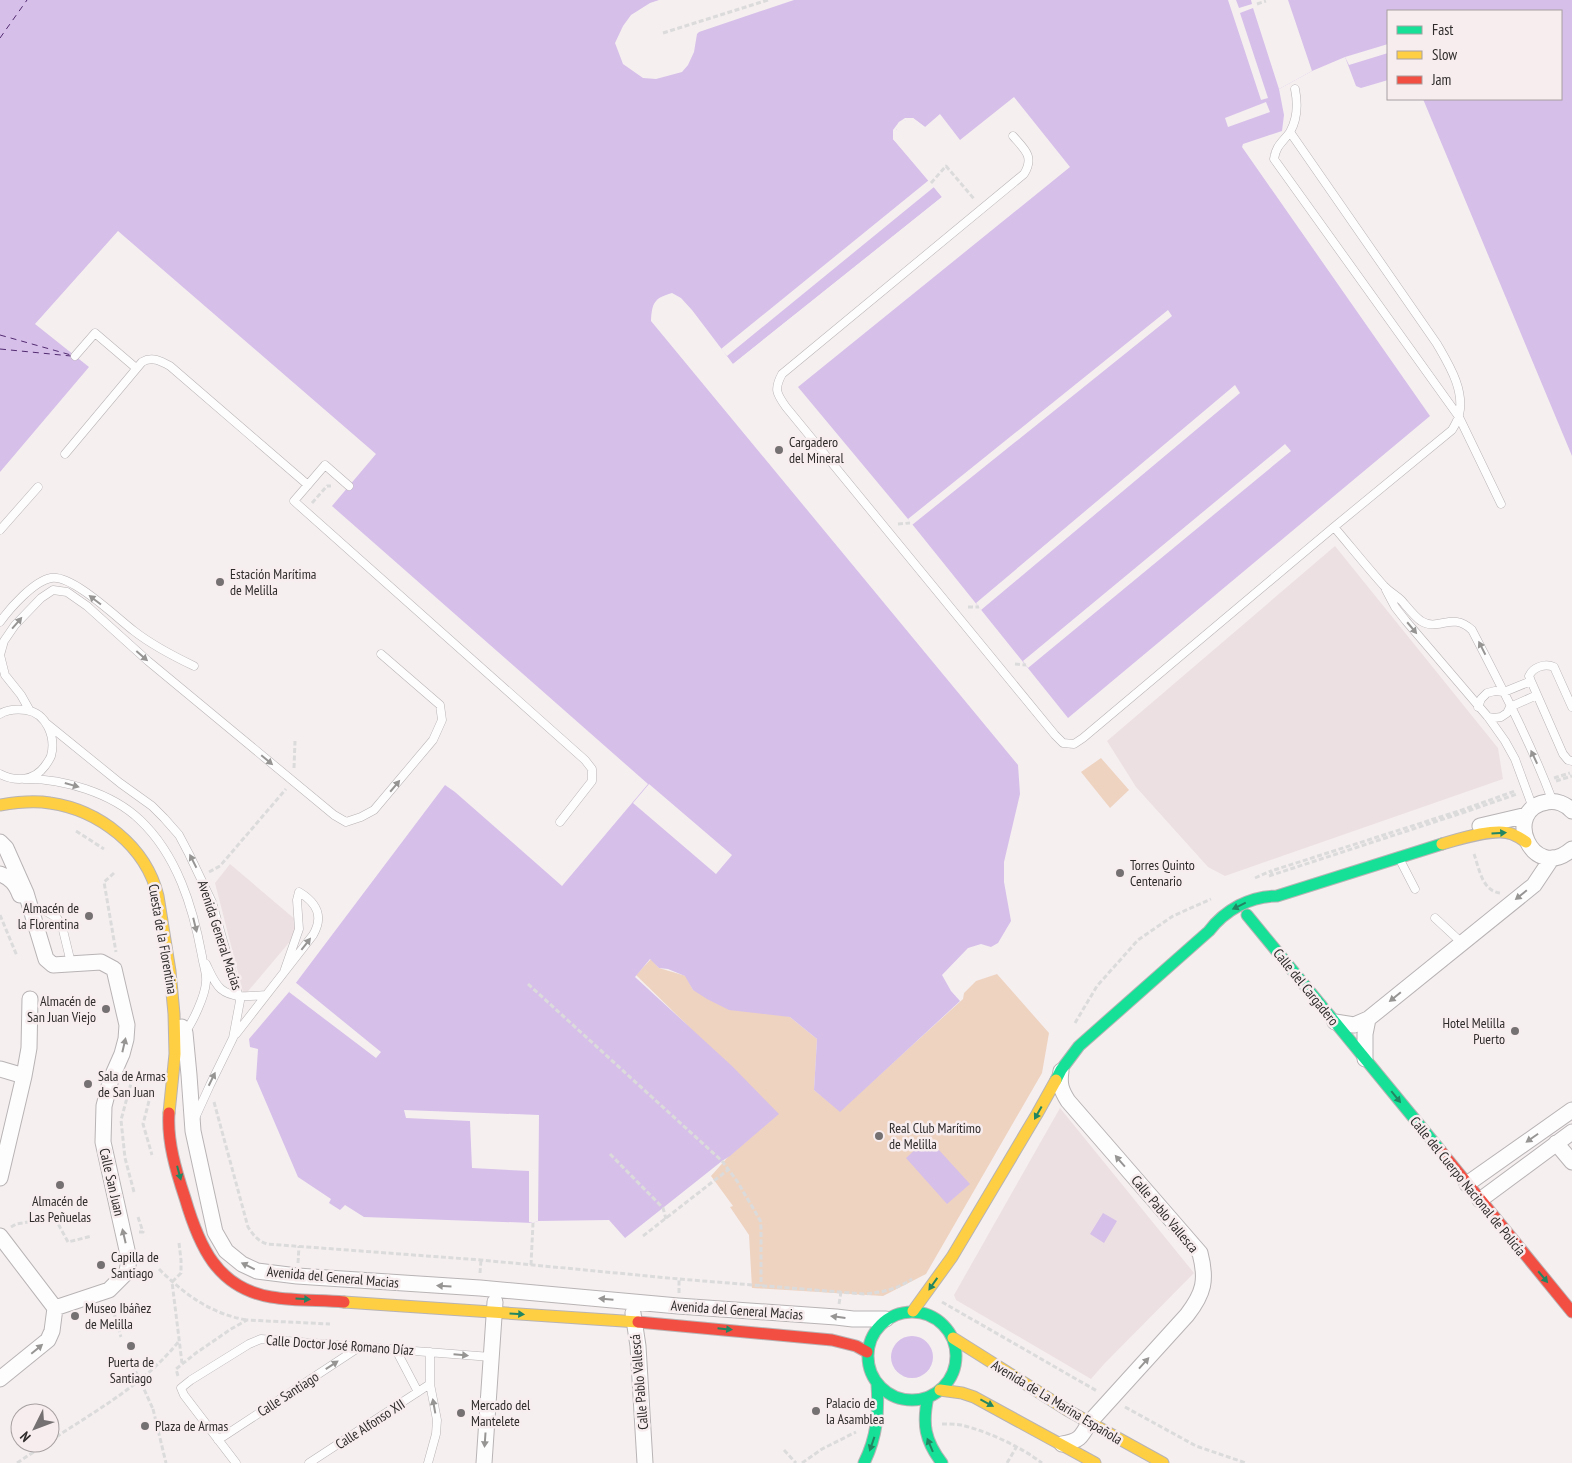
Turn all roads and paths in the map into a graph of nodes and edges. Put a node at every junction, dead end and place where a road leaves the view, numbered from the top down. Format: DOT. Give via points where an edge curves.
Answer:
graph roads {
  1 [pos="768,0"];
  2 [pos="1266,1"];
  3 [pos="1257,4"];
  4 [pos="663,33"];
  5 [pos="1296,89"];
  6 [pos="1290,132"];
  7 [pos="1013,136"];
  8 [pos="931,183"];
  9 [pos="983,209"];
  10 [pos="74,356"];
  11 [pos="136,368"];
  12 [pos="1459,417"];
  13 [pos="65,454"];
  14 [pos="308,485"];
  15 [pos="349,486"];
  16 [pos="38,487"];
  17 [pos="1501,504"];
  18 [pos="304,510"];
  19 [pos="910,523"];
  20 [pos="898,524"];
  21 [pos="1334,527"];
  22 [pos="0,530"];
  23 [pos="1386,588"];
  24 [pos="979,607"];
  25 [pos="968,608"];
  26 [pos="0,622"];
  27 [pos="381,654"];
  28 [pos="1014,664"];
  29 [pos="1026,665"];
  30 [pos="194,666"];
  31 [pos="1531,681"];
  32 [pos="1504,692"];
  33 [pos="1537,695"];
  34 [pos="1478,707"];
  35 [pos="1510,707"];
  36 [pos="1572,707"];
  37 [pos="30,711"];
  38 [pos="0,714"];
  39 [pos="1488,717"];
  40 [pos="46,723"];
  41 [pos="1572,761"];
  42 [pos="1572,772"];
  43 [pos="0,774"];
  44 [pos="9,779"];
  45 [pos="24,779"];
  46 [pos="1545,781"];
  47 [pos="0,782"];
  48 [pos="1525,787"];
  49 [pos="282,794"];
  50 [pos="1565,804"];
  51 [pos="0,805"];
  52 [pos="1462,810"];
  53 [pos="1530,812"];
  54 [pos="0,813"];
  55 [pos="560,822"];
  56 [pos="70,828"];
  57 [pos="1469,836"];
  58 [pos="1526,842"];
  59 [pos="3,845"];
  60 [pos="1572,850"];
  61 [pos="110,854"];
  62 [pos="1399,858"];
  63 [pos="1552,858"];
  64 [pos="0,864"];
  65 [pos="1271,871"];
  66 [pos="114,873"];
  67 [pos="0,874"];
  68 [pos="201,876"];
  69 [pos="1253,879"];
  70 [pos="1415,889"];
  71 [pos="26,893"];
  72 [pos="1507,894"];
  73 [pos="1218,896"];
  74 [pos="1277,896"];
  75 [pos="159,903"];
  76 [pos="47,912"];
  77 [pos="0,914"];
  78 [pos="1247,915"];
  79 [pos="1435,918"];
  80 [pos="1209,931"];
  81 [pos="1462,943"];
  82 [pos="17,956"];
  83 [pos="202,958"];
  84 [pos="46,959"];
  85 [pos="71,963"];
  86 [pos="114,969"];
  87 [pos="285,970"];
  88 [pos="528,984"];
  89 [pos="265,994"];
  90 [pos="239,996"];
  91 [pos="30,998"];
  92 [pos="175,1004"];
  93 [pos="1368,1019"];
  94 [pos="1335,1022"];
  95 [pos="1070,1029"];
  96 [pos="180,1038"];
  97 [pos="233,1038"];
  98 [pos="1365,1059"];
  99 [pos="0,1069"];
  100 [pos="1061,1070"];
  101 [pos="24,1076"];
  102 [pos="154,1083"];
  103 [pos="210,1085"];
  104 [pos="150,1100"];
  105 [pos="1572,1110"];
  106 [pos="193,1127"];
  107 [pos="168,1131"];
  108 [pos="1572,1132"];
  109 [pos="1556,1144"];
  110 [pos="610,1154"];
  111 [pos="153,1159"];
  112 [pos="1572,1162"];
  113 [pos="729,1169"];
  114 [pos="0,1178"];
  115 [pos="1467,1184"];
  116 [pos="134,1192"];
  117 [pos="1480,1200"];
  118 [pos="666,1218"];
  119 [pos="533,1223"];
  120 [pos="16,1224"];
  121 [pos="176,1235"];
  122 [pos="0,1236"];
  123 [pos="92,1236"];
  124 [pos="643,1236"];
  125 [pos="531,1265"];
  126 [pos="159,1269"];
  127 [pos="916,1276"];
  128 [pos="172,1282"];
  129 [pos="761,1286"];
  130 [pos="496,1290"];
  131 [pos="940,1301"];
  132 [pos="632,1302"];
  133 [pos="55,1308"];
  134 [pos="913,1311"];
  135 [pos="495,1312"];
  136 [pos="1572,1312"];
  137 [pos="114,1314"];
  138 [pos="886,1319"];
  139 [pos="247,1320"];
  140 [pos="633,1321"];
  141 [pos="121,1337"];
  142 [pos="953,1338"];
  143 [pos="179,1340"];
  144 [pos="358,1348"];
  145 [pos="396,1350"];
  146 [pos="430,1352"];
  147 [pos="867,1352"];
  148 [pos="491,1357"];
  149 [pos="132,1364"];
  150 [pos="182,1364"];
  151 [pos="0,1379"];
  152 [pos="430,1384"];
  153 [pos="877,1384"];
  154 [pos="940,1390"];
  155 [pos="418,1392"];
  156 [pos="928,1397"];
  157 [pos="1111,1399"];
  158 [pos="924,1423"];
  159 [pos="1089,1423"];
  160 [pos="877,1425"];
  161 [pos="60,1434"];
  162 [pos="218,1440"];
  163 [pos="1062,1444"];
  164 [pos="784,1450"];
  165 [pos="32,1453"];
  166 [pos="1013,1454"];
  167 [pos="17,1463"];
  168 [pos="166,1463"];
  169 [pos="236,1463"];
  170 [pos="310,1463"];
  171 [pos="428,1463"];
  172 [pos="484,1463"];
  173 [pos="645,1463"];
  174 [pos="796,1463"];
  175 [pos="802,1463"];
  176 [pos="864,1463"];
  177 [pos="942,1463"];
  178 [pos="1008,1463"];
  179 [pos="1042,1463"];
  180 [pos="1095,1463"];
  181 [pos="1163,1463"];
  182 [pos="1246,1463"];
  1 -- 4 [label="path"];
  2 -- 3 [label="path"];
  5 -- 6 [label="lane" via="1298,112"];
  6 -- 12 [label="lane" via="1448,362 1456,380"];
  6 -- 12 [label="lane" via="1275,150 1278,166"];
  7 -- 9 [label="lane" via="1027,152 1030,165"];
  8 -- 9 [label="path" via="946,166"];
  9 -- 21 [label="lane" via="782,374 776,385 786,407 1063,743 1074,744 1083,738"];
  10 -- 11 [label="lane" via="95,332"];
  11 -- 13 [label="lane"];
  11 -- 14 [label="lane" via="147,359 170,366"];
  12 -- 17 [label="lane"];
  12 -- 21 [label="lane" via="1452,430"];
  14 -- 15 [label="lane" via="325,465"];
  14 -- 18 [label="lane" via="294,501"];
  15 -- 18 [label="path" via="327,486"];
  16 -- 22 [label="lane"];
  18 -- 55 [label="lane" via="585,760 592,769 592,781"];
  19 -- 20 [label="path"];
  21 -- 23 [label="lane"];
  32 -- 23 [label="lane, one-way" via="1468,625 1459,621 1436,624 1422,621"];
  23 -- 34 [label="lane, one-way" via="1395,607"];
  24 -- 25 [label="path"];
  30 -- 26 [label="lane, one-way" via="134,631 70,582 53,577 31,588"];
  37 -- 27 [label="lane, one-way" via="6,675 0,655 4,641 40,598 52,590 68,592 346,822 374,810 433,740 442,720 440,705"];
  28 -- 29 [label="path"];
  31 -- 32 [label="lane"];
  31 -- 33 [label="lane"];
  31 -- 36 [label="lane" via="1529,676 1533,670 1546,664 1554,666"];
  32 -- 34 [label="lane" via="1487,693"];
  32 -- 35 [label="lane"];
  33 -- 35 [label="lane"];
  33 -- 41 [label="lane" via="1563,754"];
  34 -- 39 [label="lane"];
  35 -- 39 [label="lane" via="1501,717"];
  46 -- 35 [label="lane, one-way"];
  37 -- 38 [label="lane" via="16,709"];
  37 -- 40 [label="lane, Avenida General Macías"];
  39 -- 48 [label="lane" via="1510,749"];
  40 -- 45 [label="lane" via="53,740 51,757 40,772"];
  68 -- 40 [label="lane, Avenida General Macías, one-way" via="179,836 152,806"];
  42 -- 46 [label="path"];
  43 -- 44 [label="lane"];
  44 -- 45 [label="lane, Avenida General Macías"];
  44 -- 47 [label="lane"];
  45 -- 83 [label="lane, Avenida General Macías, one-way" via="72,784 109,799 139,818 163,847 182,886 191,908"];
  46 -- 50 [label="lane"];
  48 -- 52 [label="path"];
  48 -- 53 [label="lane"];
  49 -- 68 [label="path" via="220,866"];
  50 -- 53 [label="street" via="1539,804"];
  51 -- 75 [label="street, Cuesta de la Florentina" via="28,800 45,801 94,816 122,836 145,863"];
  52 -- 57 [label="path"];
  52 -- 65 [label="path"];
  53 -- 57 [label="street" via="1488,824"];
  53 -- 58 [label="street" via="1524,824"];
  54 -- 75 [label="street" via="40,808 88,822 109,835 126,853"];
  56 -- 61 [label="path"];
  57 -- 58 [label="street, one-way" via="1505,832"];
  57 -- 62 [label="street"];
  57 -- 72 [label="path" via="1482,881 1494,892"];
  58 -- 63 [label="street" via="1537,854"];
  59 -- 71 [label="street"];
  60 -- 63 [label="street"];
  62 -- 70 [label="lane"];
  62 -- 74 [label="street"];
  63 -- 81 [label="street, one-way" via="1534,885"];
  64 -- 71 [label="street"];
  65 -- 69 [label="path"];
  65 -- 74 [label="path"];
  66 -- 86 [label="path" via="104,882 117,963"];
  67 -- 84 [label="street" via="8,877 20,893 34,952 38,958"];
  68 -- 90 [label="lane, Avenida General Macías" via="212,902"];
  71 -- 84 [label="street"];
  73 -- 95 [label="path" via="1173,916 1138,940 1097,986"];
  74 -- 78 [label="street"];
  74 -- 80 [label="street, one-way" via="1260,898 1233,909 1217,919"];
  75 -- 92 [label="street, Cuesta de la Florentina"];
  76 -- 85 [label="lane" via="62,926"];
  77 -- 82 [label="path"];
  78 -- 80 [label="street"];
  78 -- 94 [label="street, Calle del Cargadero"];
  79 -- 81 [label="lane"];
  80 -- 100 [label="street" via="1079,1046"];
  81 -- 93 [label="street, one-way"];
  83 -- 90 [label="lane" via="221,989"];
  83 -- 96 [label="lane, Avenida General Macías" via="206,982 193,1020"];
  84 -- 85 [label="street" via="53,965"];
  85 -- 86 [label="street" via="101,962"];
  133 -- 86 [label="street, Calle San Juan, one-way" via="109,1290 127,1272 130,1259 102,1142 104,1106 122,1054 127,1025"];
  87 -- 87 [label="lane, one-way" via="318,927 316,908 299,892 299,929"];
  87 -- 89 [label="lane"];
  88 -- 113 [label="path"];
  89 -- 90 [label="lane"];
  89 -- 97 [label="lane"];
  90 -- 97 [label="lane, Avenida General Macías"];
  91 -- 101 [label="street" via="30,1048"];
  92 -- 96 [label="street, Avenida del General Macias"];
  93 -- 94 [label="street" via="1354,1025"];
  93 -- 98 [label="street"];
  94 -- 98 [label="street, Calle del Cargadero"];
  96 -- 106 [label="street, Avenida del General Macias"];
  96 -- 107 [label="street, Avenida del General Macias"];
  103 -- 97 [label="lane, Avenida General Macías, one-way"];
  98 -- 115 [label="street, Calle del Cuerpo Nacional de Policía, one-way"];
  99 -- 101 [label="street"];
  100 -- 134 [label="street, one-way" via="952,1257"];
  157 -- 100 [label="street, Calle Pablo Vallesca, one-way" via="1198,1301 1204,1270 1200,1253 1062,1091"];
  101 -- 114 [label="street"];
  102 -- 116 [label="path" via="156,1075 133,1076 120,1120"];
  103 -- 106 [label="lane, Avenida General Macías"];
  103 -- 125 [label="path" via="248,1227 260,1241 281,1246"];
  104 -- 111 [label="path" via="143,1124"];
  105 -- 115 [label="street, one-way"];
  106 -- 107 [label="street" via="189,1137 183,1140 176,1140"];
  106 -- 107 [label="street" via="188,1117 180,1115 172,1118"];
  130 -- 106 [label="street, Avenida del General Macias, one-way" via="297,1276 257,1271 242,1264 226,1251 215,1232"];
  107 -- 135 [label="street, Avenida del General Macias, one-way" via="198,1240 213,1265 230,1281 271,1297"];
  108 -- 109 [label="street"];
  109 -- 112 [label="street"];
  109 -- 117 [label="street"];
  110 -- 118 [label="path" via="663,1208"];
  113 -- 118 [label="path"];
  113 -- 129 [label="path" via="760,1220"];
  115 -- 117 [label="street, Calle del Cuerpo Nacional de Policía"];
  117 -- 136 [label="street, Calle del Cuerpo Nacional de Policía, one-way"];
  118 -- 124 [label="path"];
  119 -- 125 [label="path"];
  120 -- 123 [label="path" via="55,1218 68,1242"];
  121 -- 128 [label="path" via="181,1273"];
  122 -- 133 [label="street"];
  125 -- 129 [label="path"];
  126 -- 128 [label="path"];
  127 -- 129 [label="path" via="898,1288 864,1294"];
  128 -- 139 [label="path" via="214,1310"];
  128 -- 143 [label="path"];
  132 -- 130 [label="street, Avenida del General Macias, one-way"];
  130 -- 135 [label="street"];
  131 -- 157 [label="path"];
  138 -- 132 [label="street, Avenida del General Macias, one-way"];
  132 -- 140 [label="street, Calle Pablo Vallescá"];
  151 -- 133 [label="street, one-way" via="48,1340"];
  134 -- 138 [label="street"];
  134 -- 142 [label="street" via="937,1319"];
  135 -- 140 [label="street, Avenida del General Macias, one-way"];
  135 -- 148 [label="street"];
  137 -- 141 [label="path"];
  138 -- 147 [label="street" via="870,1339"];
  140 -- 147 [label="street, Avenida del General Macias, one-way" via="832,1340"];
  140 -- 173 [label="street, Calle Pablo Vallescá" via="638,1346"];
  142 -- 154 [label="street" via="955,1366"];
  142 -- 159 [label="street, Avenida de La Marina Española"];
  143 -- 150 [label="path"];
  143 -- 161 [label="path" via="144,1377"];
  144 -- 145 [label="lane, Calle Doctor José Romano Díaz"];
  162 -- 144 [label="lane, Calle Santiago, one-way"];
  144 -- 162 [label="lane, Calle Doctor José Romano Díaz" via="261,1339 183,1386 184,1395"];
  145 -- 146 [label="lane, Calle Doctor José Romano Díaz"];
  145 -- 155 [label="lane"];
  146 -- 148 [label="lane, Calle Doctor José Romano Díaz, one-way"];
  146 -- 152 [label="lane"];
  147 -- 153 [label="street" via="871,1374"];
  148 -- 172 [label="street, one-way"];
  149 -- 168 [label="path, bridge" via="153,1409"];
  152 -- 155 [label="lane, Calle Alfonso XII"];
  171 -- 152 [label="lane, one-way" via="437,1420"];
  153 -- 156 [label="street" via="885,1392 906,1400"];
  153 -- 160 [label="street"];
  154 -- 156 [label="street"];
  154 -- 163 [label="street, one-way" via="974,1397"];
  155 -- 170 [label="lane, Calle Alfonso XII"];
  156 -- 158 [label="street"];
  157 -- 159 [label="street, Calle Pablo Vallesca"];
  157 -- 182 [label="path" via="1196,1446"];
  177 -- 158 [label="street, one-way" via="933,1452"];
  158 -- 179 [label="path" via="961,1425 987,1433"];
  159 -- 163 [label="street, Calle Pablo Vallesca" via="1080,1439"];
  159 -- 181 [label="street, Avenida de La Marina Española"];
  160 -- 175 [label="path" via="822,1448"];
  160 -- 176 [label="street, one-way"];
  162 -- 169 [label="lane"];
  163 -- 180 [label="street"];
  164 -- 174 [label="path"];
  165 -- 167 [label="path"];
  166 -- 178 [label="path"];
}
